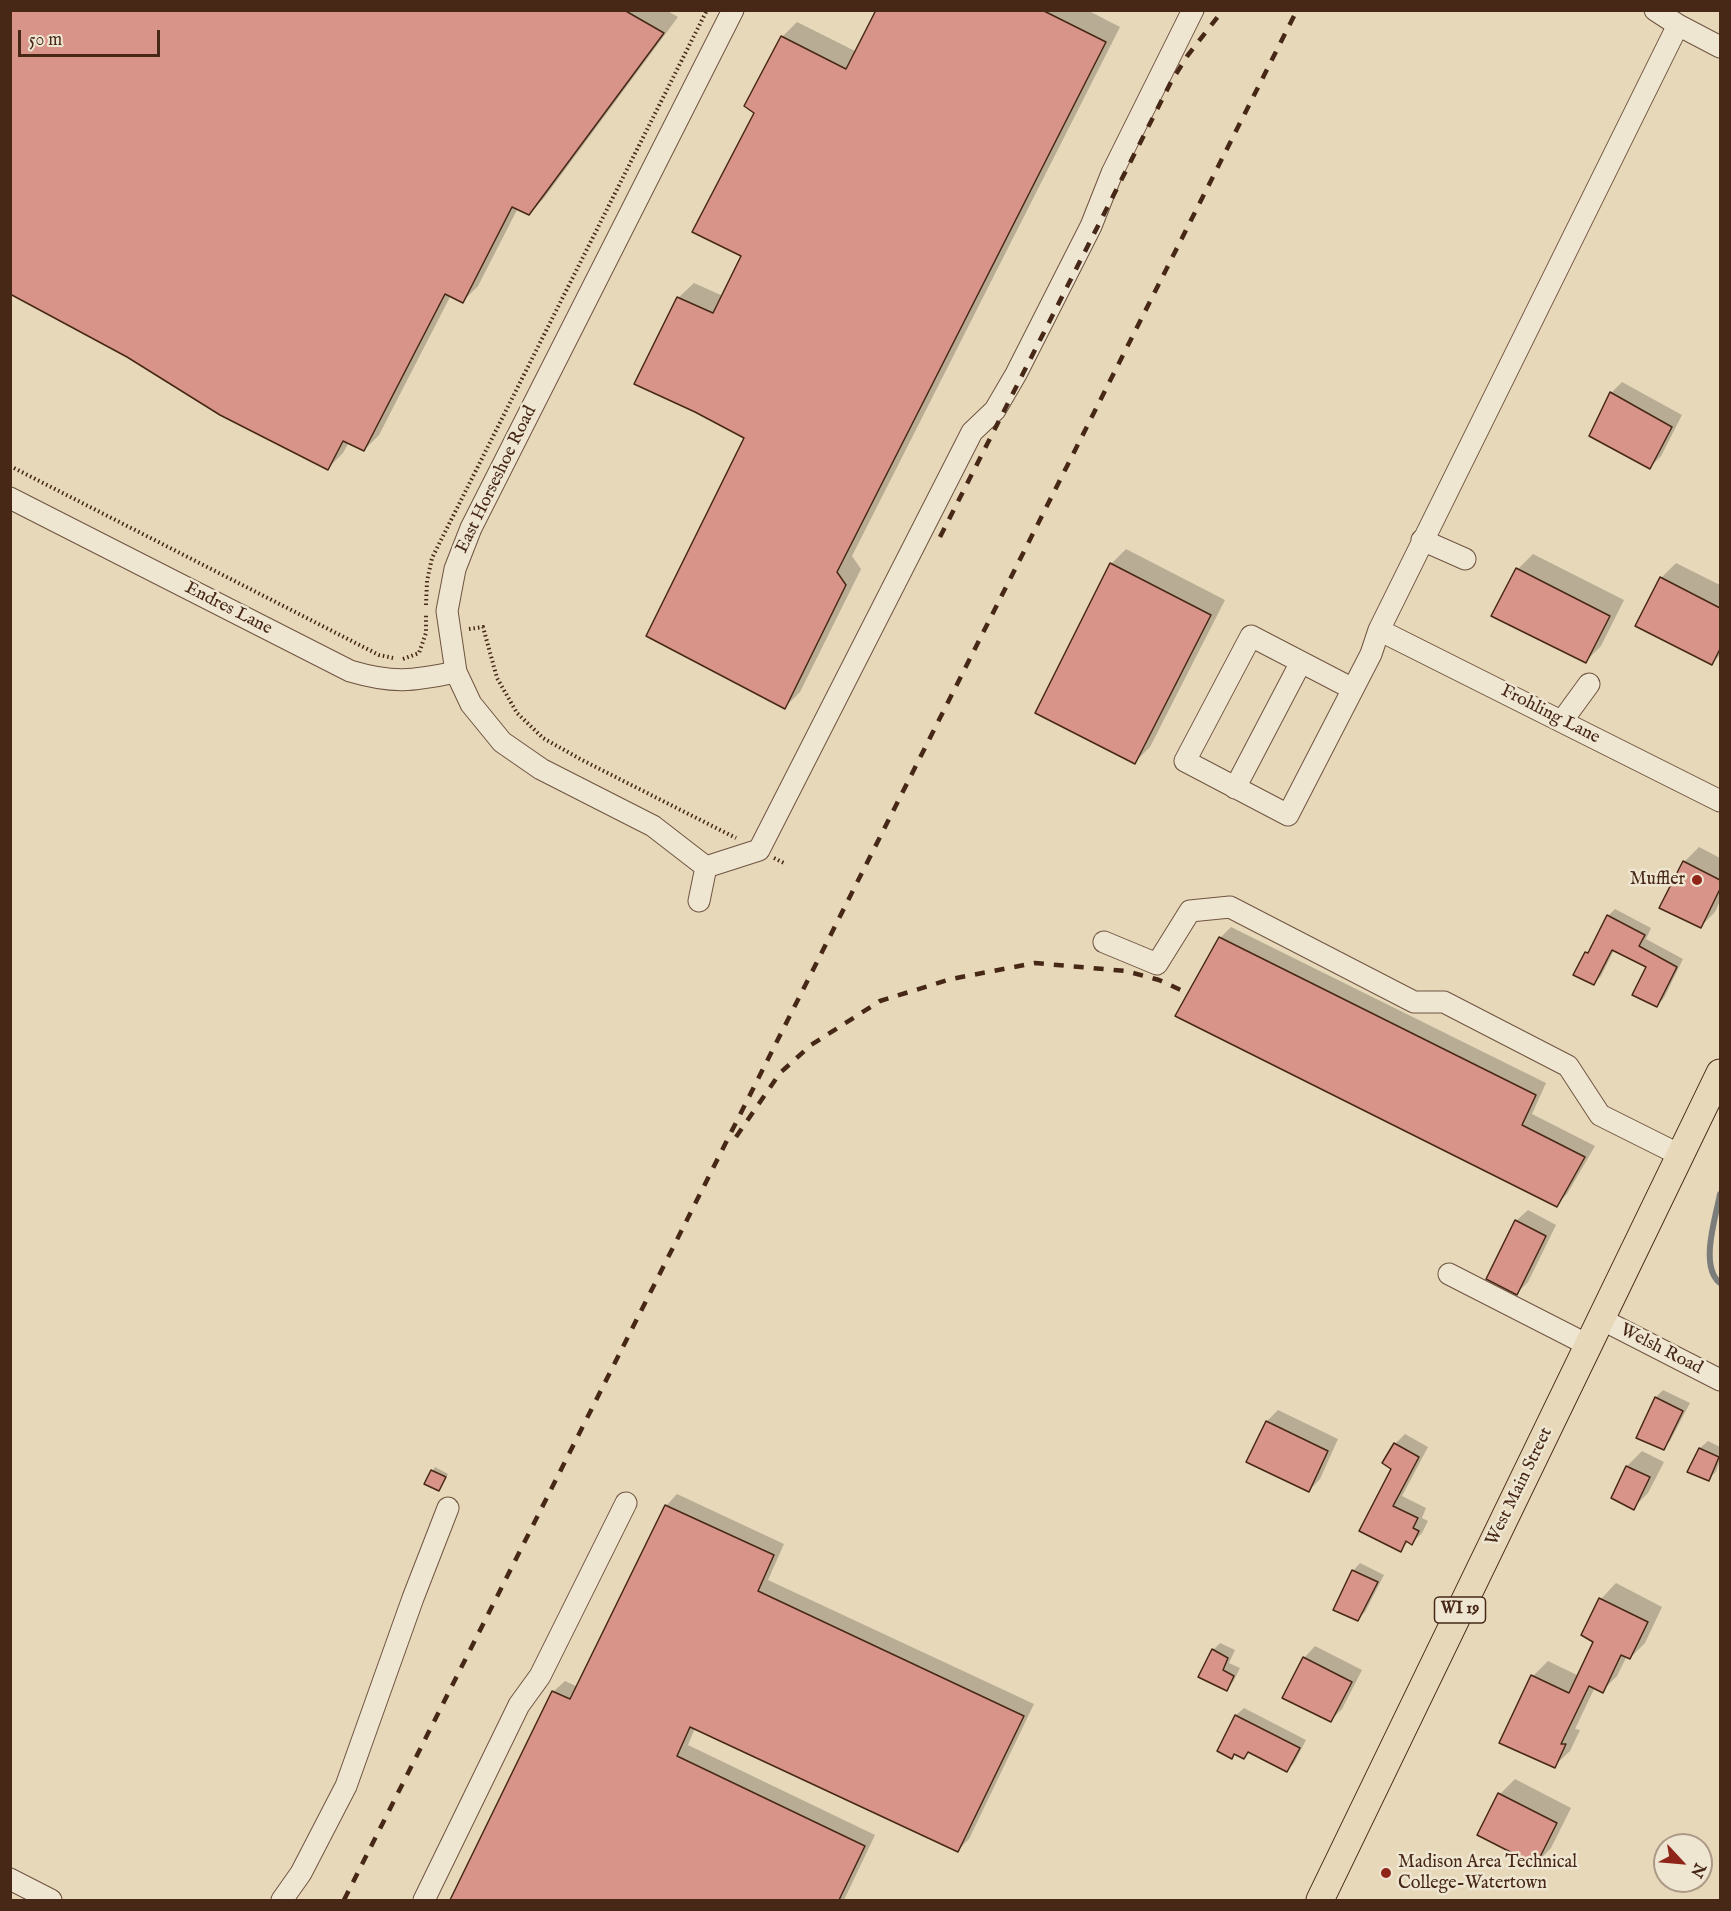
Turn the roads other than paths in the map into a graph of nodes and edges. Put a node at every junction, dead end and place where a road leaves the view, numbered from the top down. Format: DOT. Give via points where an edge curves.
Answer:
graph roads {
  1 [pos="734,10"];
  2 [pos="1193,10"];
  3 [pos="1655,10"];
  4 [pos="1677,25"];
  5 [pos="1720,47"];
  6 [pos="10,498"];
  7 [pos="1422,540"];
  8 [pos="1465,560"];
  9 [pos="1379,630"];
  10 [pos="1301,662"];
  11 [pos="456,672"];
  12 [pos="1589,684"];
  13 [pos="1353,689"];
  14 [pos="1562,721"];
  15 [pos="1236,788"];
  16 [pos="1720,801"];
  17 [pos="705,867"];
  18 [pos="699,901"];
  19 [pos="1104,942"];
  20 [pos="1720,1073"];
  21 [pos="1680,1155"];
  22 [pos="1449,1274"];
  23 [pos="1601,1320"];
  24 [pos="1588,1345"];
  25 [pos="1720,1380"];
  26 [pos="626,1503"];
  27 [pos="448,1508"];
  28 [pos="10,1879"];
  29 [pos="51,1900"];
  30 [pos="282,1900"];
  31 [pos="423,1900"];
  32 [pos="1320,1900"];
  1 -- 11 [label="street, East Horseshoe Road" via="471,528 455,569 447,611"];
  2 -- 17 [label="street" via="1016,374 995,410 972,432 759,850"];
  3 -- 4 [label="street"];
  4 -- 5 [label="street"];
  4 -- 7 [label="street"];
  6 -- 11 [label="street, Endres Lane" via="351,671 395,681"];
  7 -- 8 [label="street"];
  7 -- 9 [label="street"];
  9 -- 13 [label="street"];
  9 -- 14 [label="street, Frohling Lane"];
  10 -- 13 [label="street"];
  10 -- 15 [label="street"];
  10 -- 15 [label="street" via="1251,636 1185,761"];
  11 -- 17 [label="street, East Horseshoe Road" via="471,704 502,742 541,769 653,826"];
  12 -- 14 [label="street"];
  13 -- 15 [label="street" via="1288,815"];
  14 -- 16 [label="street, Frohling Lane"];
  17 -- 18 [label="street"];
  19 -- 21 [label="street" via="1157,964 1190,911 1230,907 1414,1002 1444,1002 1568,1066 1600,1115"];
  20 -- 21 [label="main road, West Main Street / WI 19"];
  21 -- 23 [label="main road, West Main Street / WI 19"];
  22 -- 24 [label="street"];
  23 -- 24 [label="main road, West Main Street / WI 19"];
  23 -- 25 [label="street, Welsh Road"];
  24 -- 32 [label="main road, West Main Street / WI 19"];
  26 -- 31 [label="street" via="540,1676 519,1705"];
  27 -- 30 [label="street" via="346,1786 301,1873"];
  28 -- 29 [label="street"];
}
